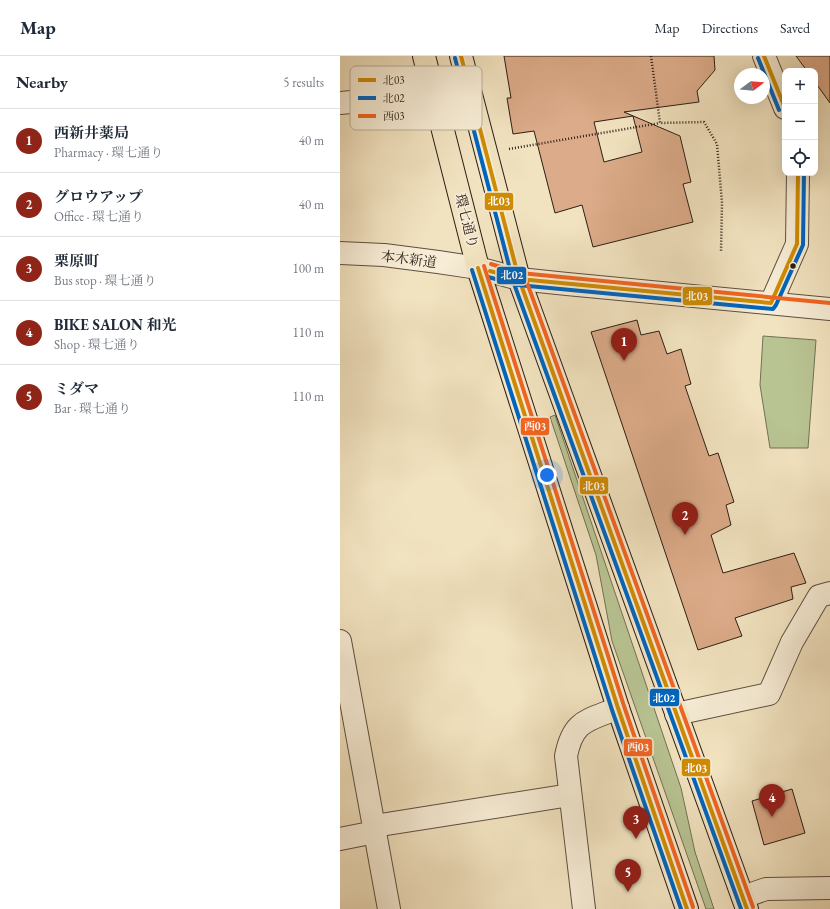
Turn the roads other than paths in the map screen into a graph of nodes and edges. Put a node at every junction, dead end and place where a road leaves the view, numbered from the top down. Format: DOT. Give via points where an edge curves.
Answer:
graph roads {
  1 [pos="424,56"];
  2 [pos="461,56"];
  3 [pos="764,56"];
  4 [pos="427,66"];
  5 [pos="464,66"];
  6 [pos="350,102"];
  7 [pos="340,103"];
  8 [pos="783,104"];
  9 [pos="444,130"];
  10 [pos="480,130"];
  11 [pos="798,176"];
  12 [pos="340,253"];
  13 [pos="478,268"];
  14 [pos="519,279"];
  15 [pos="771,303"];
  16 [pos="830,309"];
  17 [pos="830,593"];
  18 [pos="340,641"];
  19 [pos="618,708"];
  20 [pos="676,714"];
  21 [pos="570,795"];
  22 [pos="374,829"];
  23 [pos="340,839"];
  24 [pos="830,888"];
  25 [pos="745,903"];
  26 [pos="389,909"];
  27 [pos="584,909"];
  28 [pos="687,909"];
  1 -- 4 [label="main road, 環七通り"];
  2 -- 5 [label="main road"];
  3 -- 8 [label="street"];
  6 -- 7 [label="street"];
  9 -- 13 [label="main road, 環七通り"];
  10 -- 14 [label="main road"];
  11 -- 15 [label="street" via="797,244"];
  12 -- 13 [label="street, 本木新道" via="384,255"];
  13 -- 14 [label="street, 本木新道"];
  13 -- 19 [label="main road, 環七通り"];
  14 -- 15 [label="street, 本木新道"];
  14 -- 20 [label="main road"];
  15 -- 16 [label="street, 本木新道"];
  17 -- 20 [label="street" via="819,596 792,642 769,694"];
  18 -- 22 [label="street"];
  19 -- 21 [label="street" via="582,722 574,730 566,756"];
  19 -- 28 [label="main road, 環七通り"];
  20 -- 25 [label="main road"];
  21 -- 22 [label="street"];
  21 -- 27 [label="street"];
  22 -- 23 [label="street"];
  22 -- 26 [label="street"];
  24 -- 25 [label="street" via="766,889"];
}
